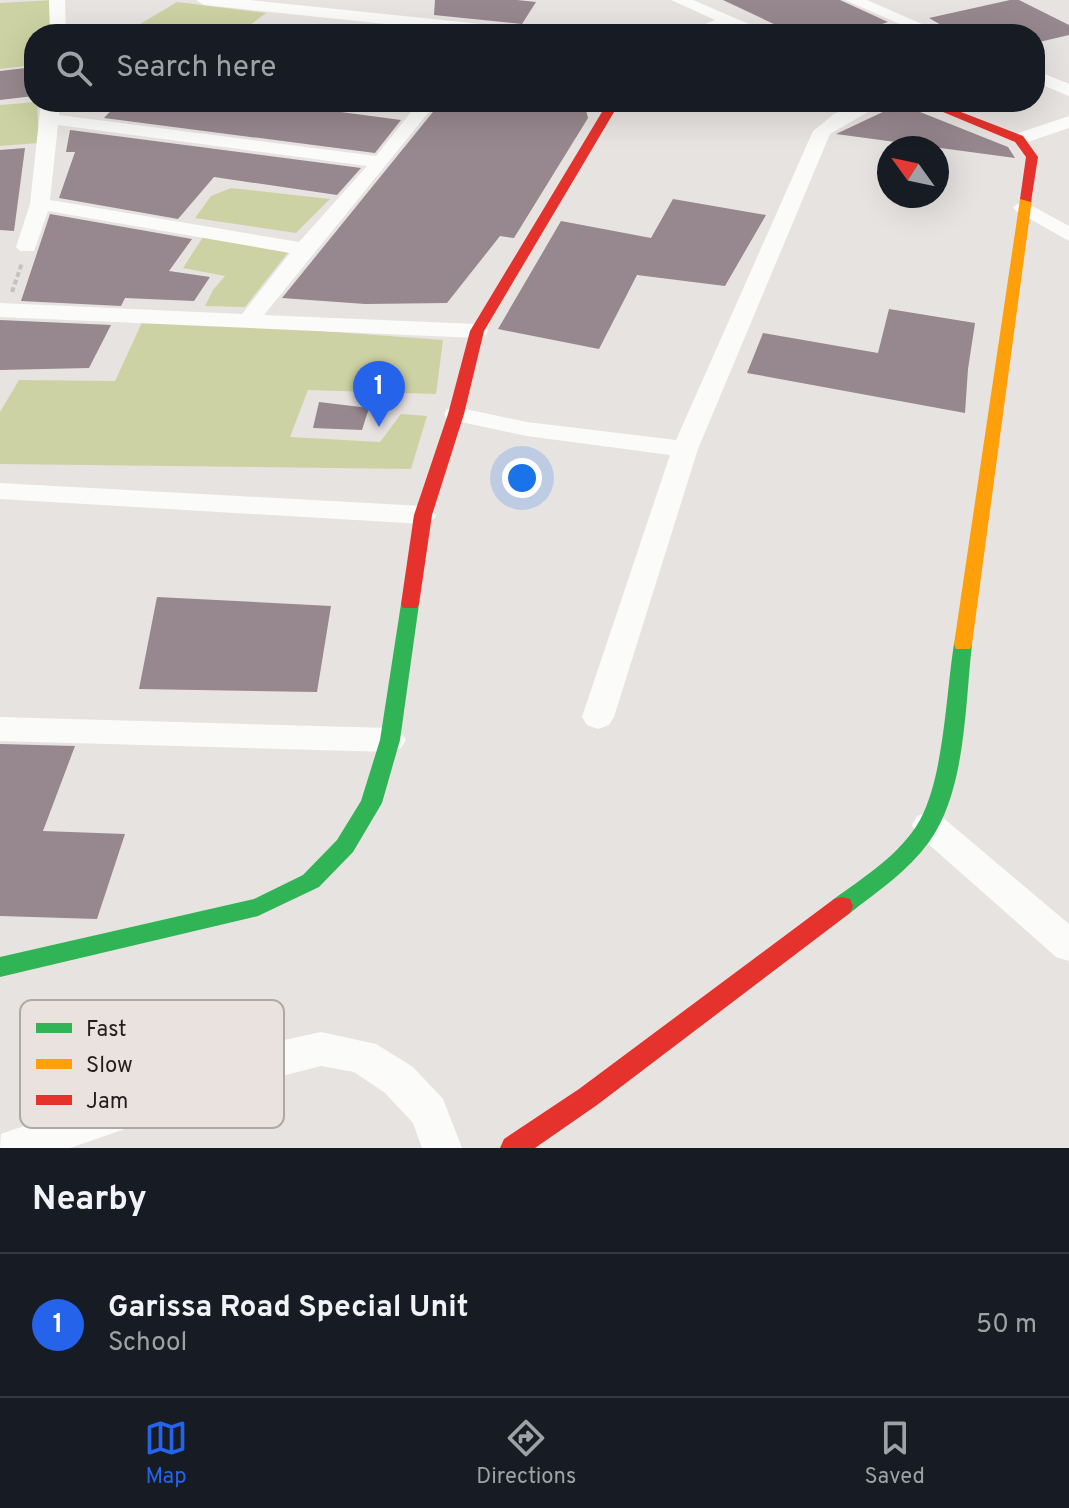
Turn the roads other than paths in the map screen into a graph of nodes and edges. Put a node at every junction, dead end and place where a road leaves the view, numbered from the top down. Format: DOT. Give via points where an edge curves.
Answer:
graph roads {
  1 [pos="57,0"];
  2 [pos="204,0"];
  3 [pos="679,0"];
  4 [pos="853,0"];
  5 [pos="729,21"];
  6 [pos="58,24"];
  7 [pos="418,24"];
  8 [pos="720,24"];
  9 [pos="737,24"];
  10 [pos="912,24"];
  11 [pos="1045,80"];
  12 [pos="1069,91"];
  13 [pos="50,112"];
  14 [pos="63,112"];
  15 [pos="420,112"];
  16 [pos="608,112"];
  17 [pos="854,112"];
  18 [pos="950,112"];
  19 [pos="1069,122"];
  20 [pos="1019,139"];
  21 [pos="381,162"];
  22 [pos="40,204"];
  23 [pos="1023,207"];
  24 [pos="1069,235"];
  25 [pos="27,247"];
  26 [pos="304,249"];
  27 [pos="3,310"];
  28 [pos="248,321"];
  29 [pos="477,331"];
  30 [pos="456,414"];
  31 [pos="685,449"];
  32 [pos="0,491"];
  33 [pos="423,515"];
  34 [pos="598,717"];
  35 [pos="0,729"];
  36 [pos="390,740"];
  37 [pos="929,825"];
  38 [pos="1069,946"];
  39 [pos="0,967"];
  40 [pos="284,1058"];
  41 [pos="74,1128"];
  42 [pos="15,1148"];
  43 [pos="442,1148"];
  44 [pos="513,1148"];
  1 -- 6 [label="street"];
  2 -- 7 [label="street"];
  3 -- 5 [label="street"];
  4 -- 10 [label="street"];
  5 -- 8 [label="street"];
  5 -- 9 [label="street"];
  11 -- 12 [label="street"];
  13 -- 22 [label="street"];
  14 -- 21 [label="street"];
  15 -- 21 [label="street"];
  16 -- 29 [label="street"];
  17 -- 31 [label="street" via="822,131"];
  18 -- 20 [label="street"];
  19 -- 20 [label="street"];
  20 -- 23 [label="street" via="1032,157"];
  21 -- 26 [label="street"];
  22 -- 25 [label="street"];
  22 -- 26 [label="street"];
  23 -- 24 [label="street"];
  23 -- 37 [label="street" via="943,784"];
  26 -- 28 [label="street"];
  27 -- 28 [label="street"];
  28 -- 29 [label="street"];
  29 -- 30 [label="street"];
  30 -- 31 [label="street" via="527,429"];
  30 -- 33 [label="street"];
  31 -- 34 [label="street"];
  32 -- 33 [label="street"];
  33 -- 36 [label="street"];
  35 -- 36 [label="street"];
  36 -- 39 [label="street" via="371,803 345,846 311,881 258,907"];
  37 -- 38 [label="street"];
  37 -- 44 [label="street" via="898,863"];
  40 -- 43 [label="street" via="321,1049 362,1056 399,1080 429,1112"];
  41 -- 42 [label="street"];
}
